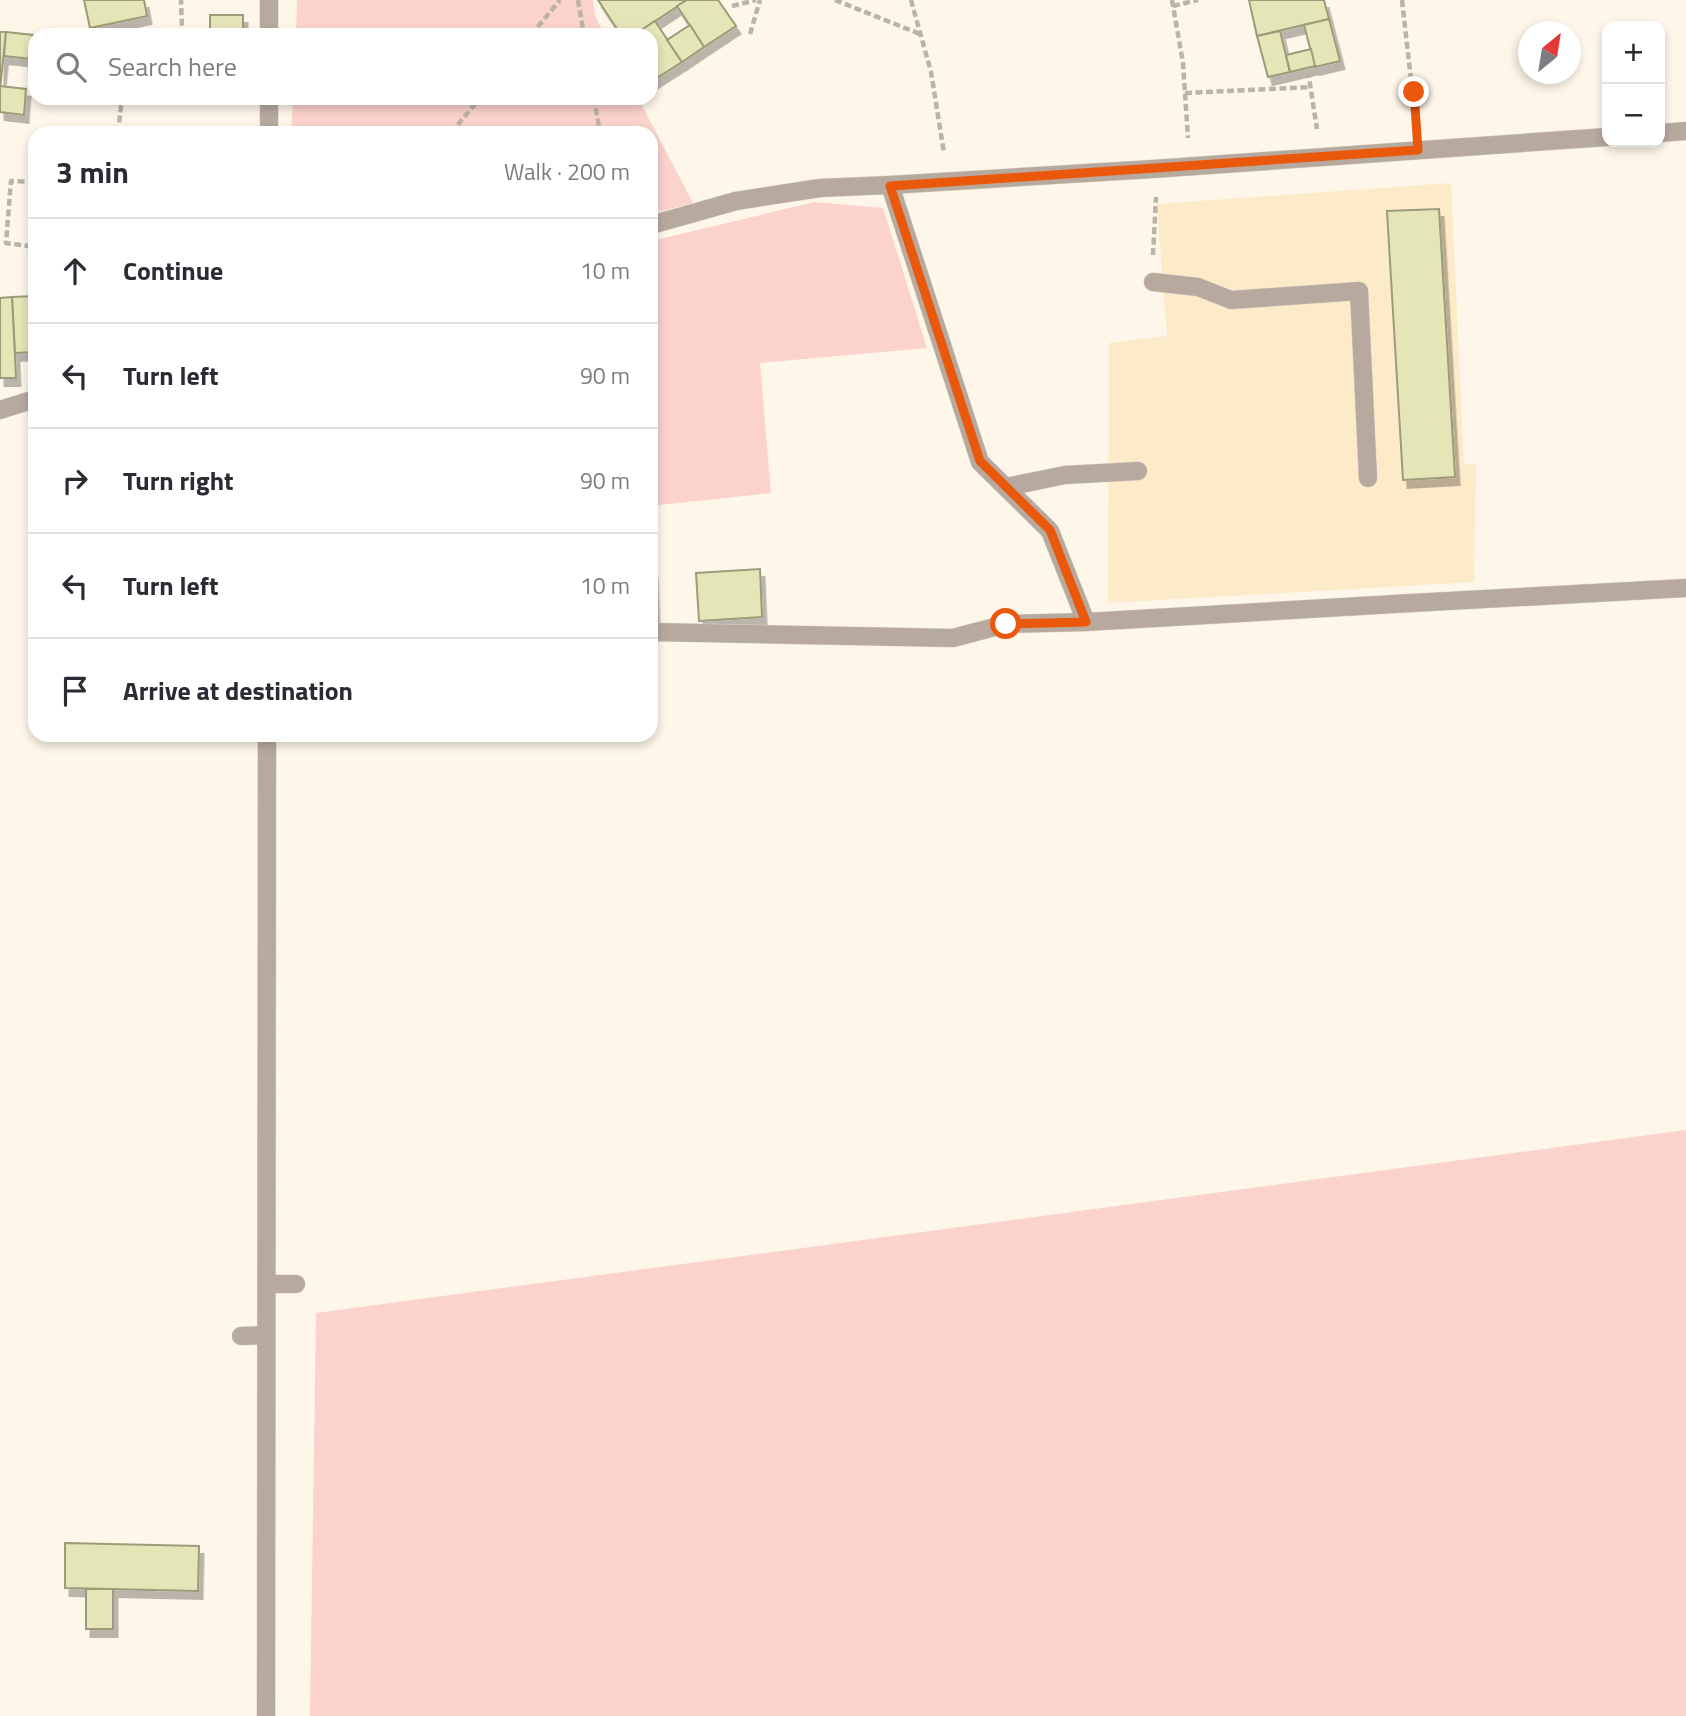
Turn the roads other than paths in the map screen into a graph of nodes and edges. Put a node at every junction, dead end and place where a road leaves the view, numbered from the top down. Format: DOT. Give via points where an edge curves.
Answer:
graph roads {
  1 [pos="269,0"];
  2 [pos="269,28"];
  3 [pos="269,105"];
  4 [pos="269,126"];
  5 [pos="1686,131"];
  6 [pos="1665,133"];
  7 [pos="1602,137"];
  8 [pos="890,186"];
  9 [pos="658,223"];
  10 [pos="1153,282"];
  11 [pos="28,401"];
  12 [pos="0,410"];
  13 [pos="1138,471"];
  14 [pos="1368,478"];
  15 [pos="1006,487"];
  16 [pos="1686,588"];
  17 [pos="1086,622"];
  18 [pos="658,632"];
  19 [pos="267,742"];
  20 [pos="267,1284"];
  21 [pos="296,1284"];
  22 [pos="266,1335"];
  23 [pos="241,1336"];
  24 [pos="266,1716"];
  1 -- 2 [label="street"];
  3 -- 4 [label="street"];
  5 -- 6 [label="street"];
  7 -- 8 [label="street"];
  8 -- 9 [label="street" via="820,188 748,199"];
  8 -- 15 [label="street" via="980,461"];
  10 -- 14 [label="street" via="1198,287 1231,300 1359,291"];
  11 -- 12 [label="street"];
  13 -- 15 [label="street" via="1065,475"];
  15 -- 17 [label="street" via="1050,530"];
  16 -- 17 [label="street"];
  17 -- 18 [label="street" via="1006,624 953,638"];
  19 -- 20 [label="street"];
  20 -- 21 [label="street"];
  20 -- 22 [label="street"];
  22 -- 23 [label="street"];
  22 -- 24 [label="street"];
}
